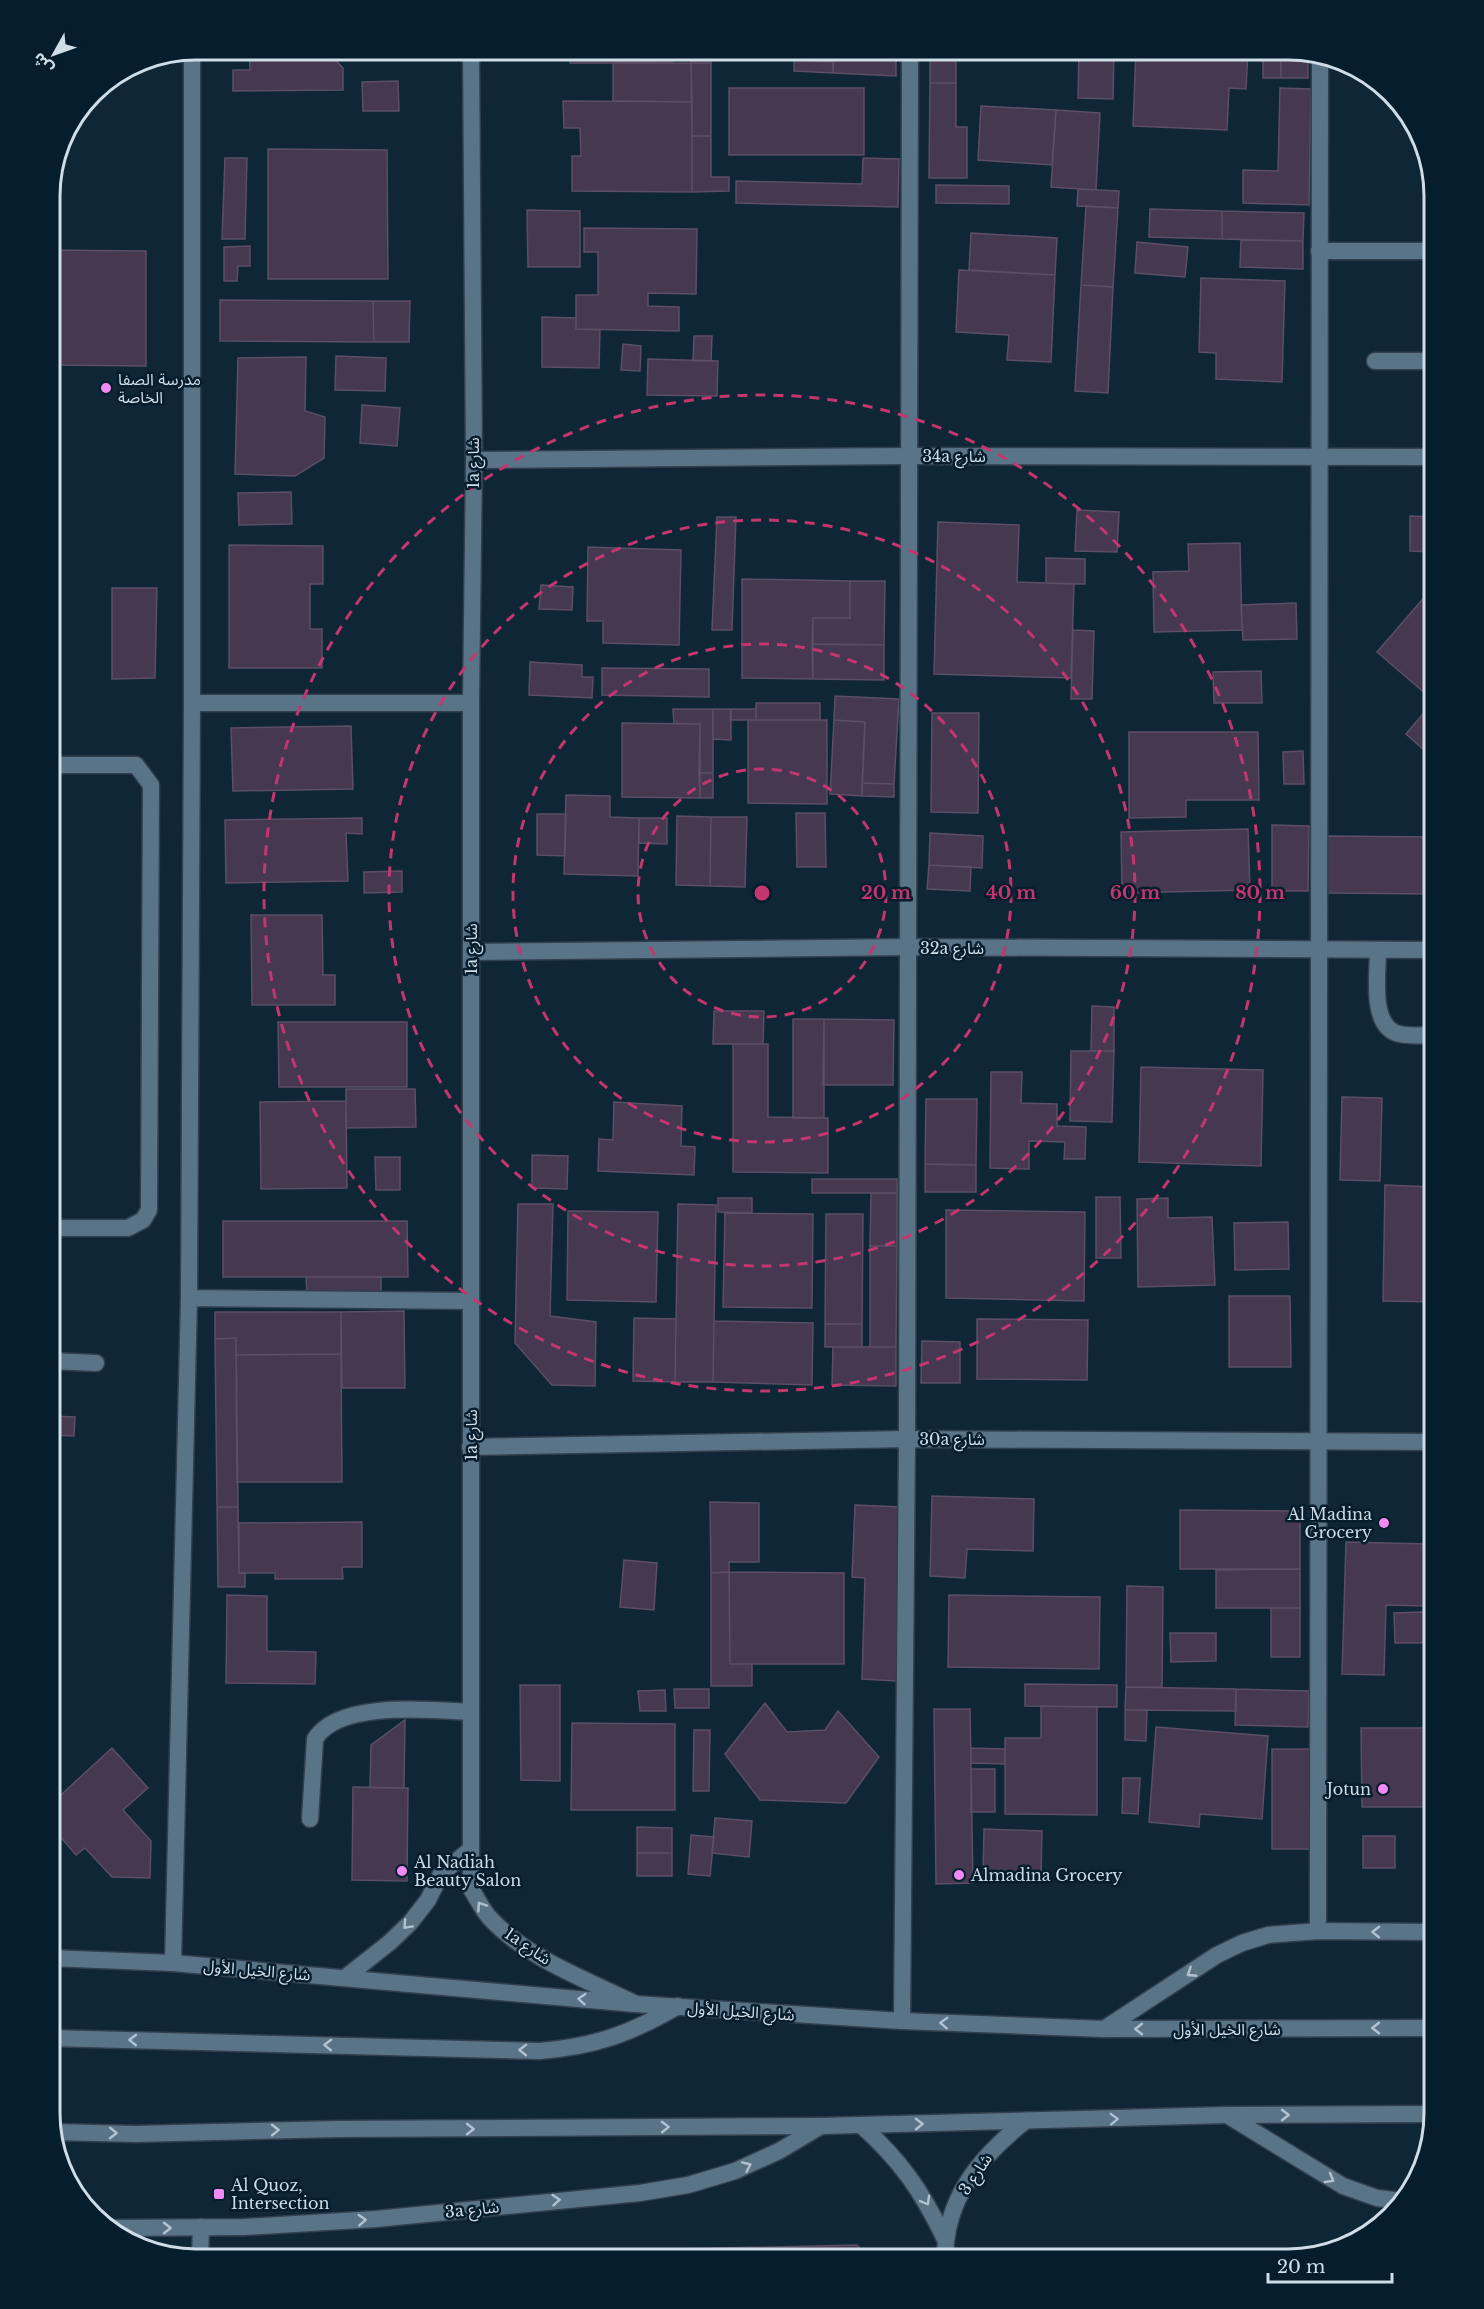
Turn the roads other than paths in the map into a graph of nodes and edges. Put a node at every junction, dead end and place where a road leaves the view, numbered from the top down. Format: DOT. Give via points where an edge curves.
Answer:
graph roads {
  1 [pos="192,60"];
  2 [pos="471,60"];
  3 [pos="910,60"];
  4 [pos="1320,64"];
  5 [pos="1319,251"];
  6 [pos="1424,252"];
  7 [pos="1374,361"];
  8 [pos="1424,361"];
  9 [pos="908,456"];
  10 [pos="1319,457"];
  11 [pos="1424,457"];
  12 [pos="474,460"];
  13 [pos="192,703"];
  14 [pos="471,703"];
  15 [pos="60,765"];
  16 [pos="908,948"];
  17 [pos="1319,949"];
  18 [pos="1378,950"];
  19 [pos="1424,950"];
  20 [pos="471,952"];
  21 [pos="1424,1035"];
  22 [pos="60,1228"];
  23 [pos="189,1299"];
  24 [pos="471,1301"];
  25 [pos="60,1361"];
  26 [pos="96,1363"];
  27 [pos="907,1439"];
  28 [pos="1318,1441"];
  29 [pos="1424,1442"];
  30 [pos="471,1447"];
  31 [pos="471,1713"];
  32 [pos="310,1819"];
  33 [pos="471,1849"];
  34 [pos="1318,1931"];
  35 [pos="1424,1932"];
  36 [pos="60,1958"];
  37 [pos="173,1963"];
  38 [pos="346,1977"];
  39 [pos="635,2004"];
  40 [pos="678,2006"];
  41 [pos="902,2021"];
  42 [pos="1424,2028"];
  43 [pos="1104,2029"];
  44 [pos="60,2038"];
  45 [pos="1424,2114"];
  46 [pos="1227,2115"];
  47 [pos="1024,2122"];
  48 [pos="861,2125"];
  49 [pos="821,2126"];
  50 [pos="61,2132"];
  51 [pos="1392,2200"];
  52 [pos="201,2227"];
  53 [pos="124,2228"];
  54 [pos="945,2239"];
  55 [pos="200,2249"];
  56 [pos="945,2249"];
  1 -- 13 [label="street"];
  2 -- 12 [label="street, 1a شارع"];
  3 -- 9 [label="street"];
  4 -- 5 [label="street"];
  5 -- 6 [label="street"];
  5 -- 10 [label="street"];
  7 -- 8 [label="street"];
  9 -- 10 [label="street, 34a شارع"];
  9 -- 12 [label="street, 34a شارع"];
  9 -- 16 [label="street"];
  10 -- 11 [label="street, 34a شارع"];
  10 -- 17 [label="street"];
  12 -- 14 [label="street, 1a شارع"];
  13 -- 14 [label="street"];
  13 -- 23 [label="street"];
  14 -- 20 [label="street, 1a شارع"];
  15 -- 22 [label="street" via="136,765 151,785 149,1210 143,1221 128,1228"];
  16 -- 17 [label="street, 32a شارع"];
  16 -- 20 [label="street, 32a شارع"];
  16 -- 27 [label="street"];
  17 -- 18 [label="street, 32a شارع"];
  17 -- 28 [label="street"];
  18 -- 19 [label="street, 32a شارع"];
  18 -- 21 [label="street" via="1381,1021 1399,1035"];
  20 -- 24 [label="street, 1a شارع"];
  23 -- 24 [label="street"];
  23 -- 37 [label="street"];
  24 -- 30 [label="street, 1a شارع"];
  25 -- 26 [label="street"];
  27 -- 28 [label="street, 30a شارع"];
  27 -- 30 [label="street, 30a شارع"];
  27 -- 41 [label="street"];
  28 -- 29 [label="street, 30a شارع"];
  28 -- 34 [label="street"];
  30 -- 31 [label="street, 1a شارع"];
  31 -- 32 [label="street" via="402,1708 367,1712 327,1725 315,1739"];
  31 -- 33 [label="street, 1a شارع"];
  33 -- 38 [label="street, one-way" via="441,1874 410,1923"];
  39 -- 33 [label="street, 1a شارع, one-way" via="535,1954 512,1938 489,1916 471,1889"];
  35 -- 34 [label="street, one-way"];
  34 -- 43 [label="street, one-way" via="1268,1935 1242,1943 1217,1955"];
  36 -- 37 [label="street, شارع الخيل الأول"];
  37 -- 38 [label="street, شارع الخيل الأول"];
  39 -- 38 [label="street, شارع الخيل الأول, one-way"];
  39 -- 40 [label="street, شارع الخيل الأول"];
  40 -- 41 [label="street, شارع الخيل الأول"];
  40 -- 44 [label="street, one-way" via="612,2039 540,2051"];
  43 -- 41 [label="street, شارع الخيل الأول, one-way"];
  42 -- 43 [label="street, شارع الخيل الأول, one-way"];
  46 -- 45 [label="street, one-way"];
  47 -- 46 [label="street, one-way"];
  46 -- 51 [label="street, one-way" via="1343,2186"];
  48 -- 47 [label="street, one-way"];
  47 -- 54 [label="street, شارع 3" via="996,2144 972,2172 955,2204"];
  48 -- 49 [label="street"];
  48 -- 54 [label="street, شارع 3, one-way" via="910,2176"];
  50 -- 49 [label="street, one-way"];
  52 -- 49 [label="street, 3a شارع, one-way" via="376,2219 640,2193 688,2185 744,2167"];
  53 -- 52 [label="street, 3a شارع, one-way"];
  52 -- 55 [label="street"];
  54 -- 56 [label="street, شارع 3"];
}
